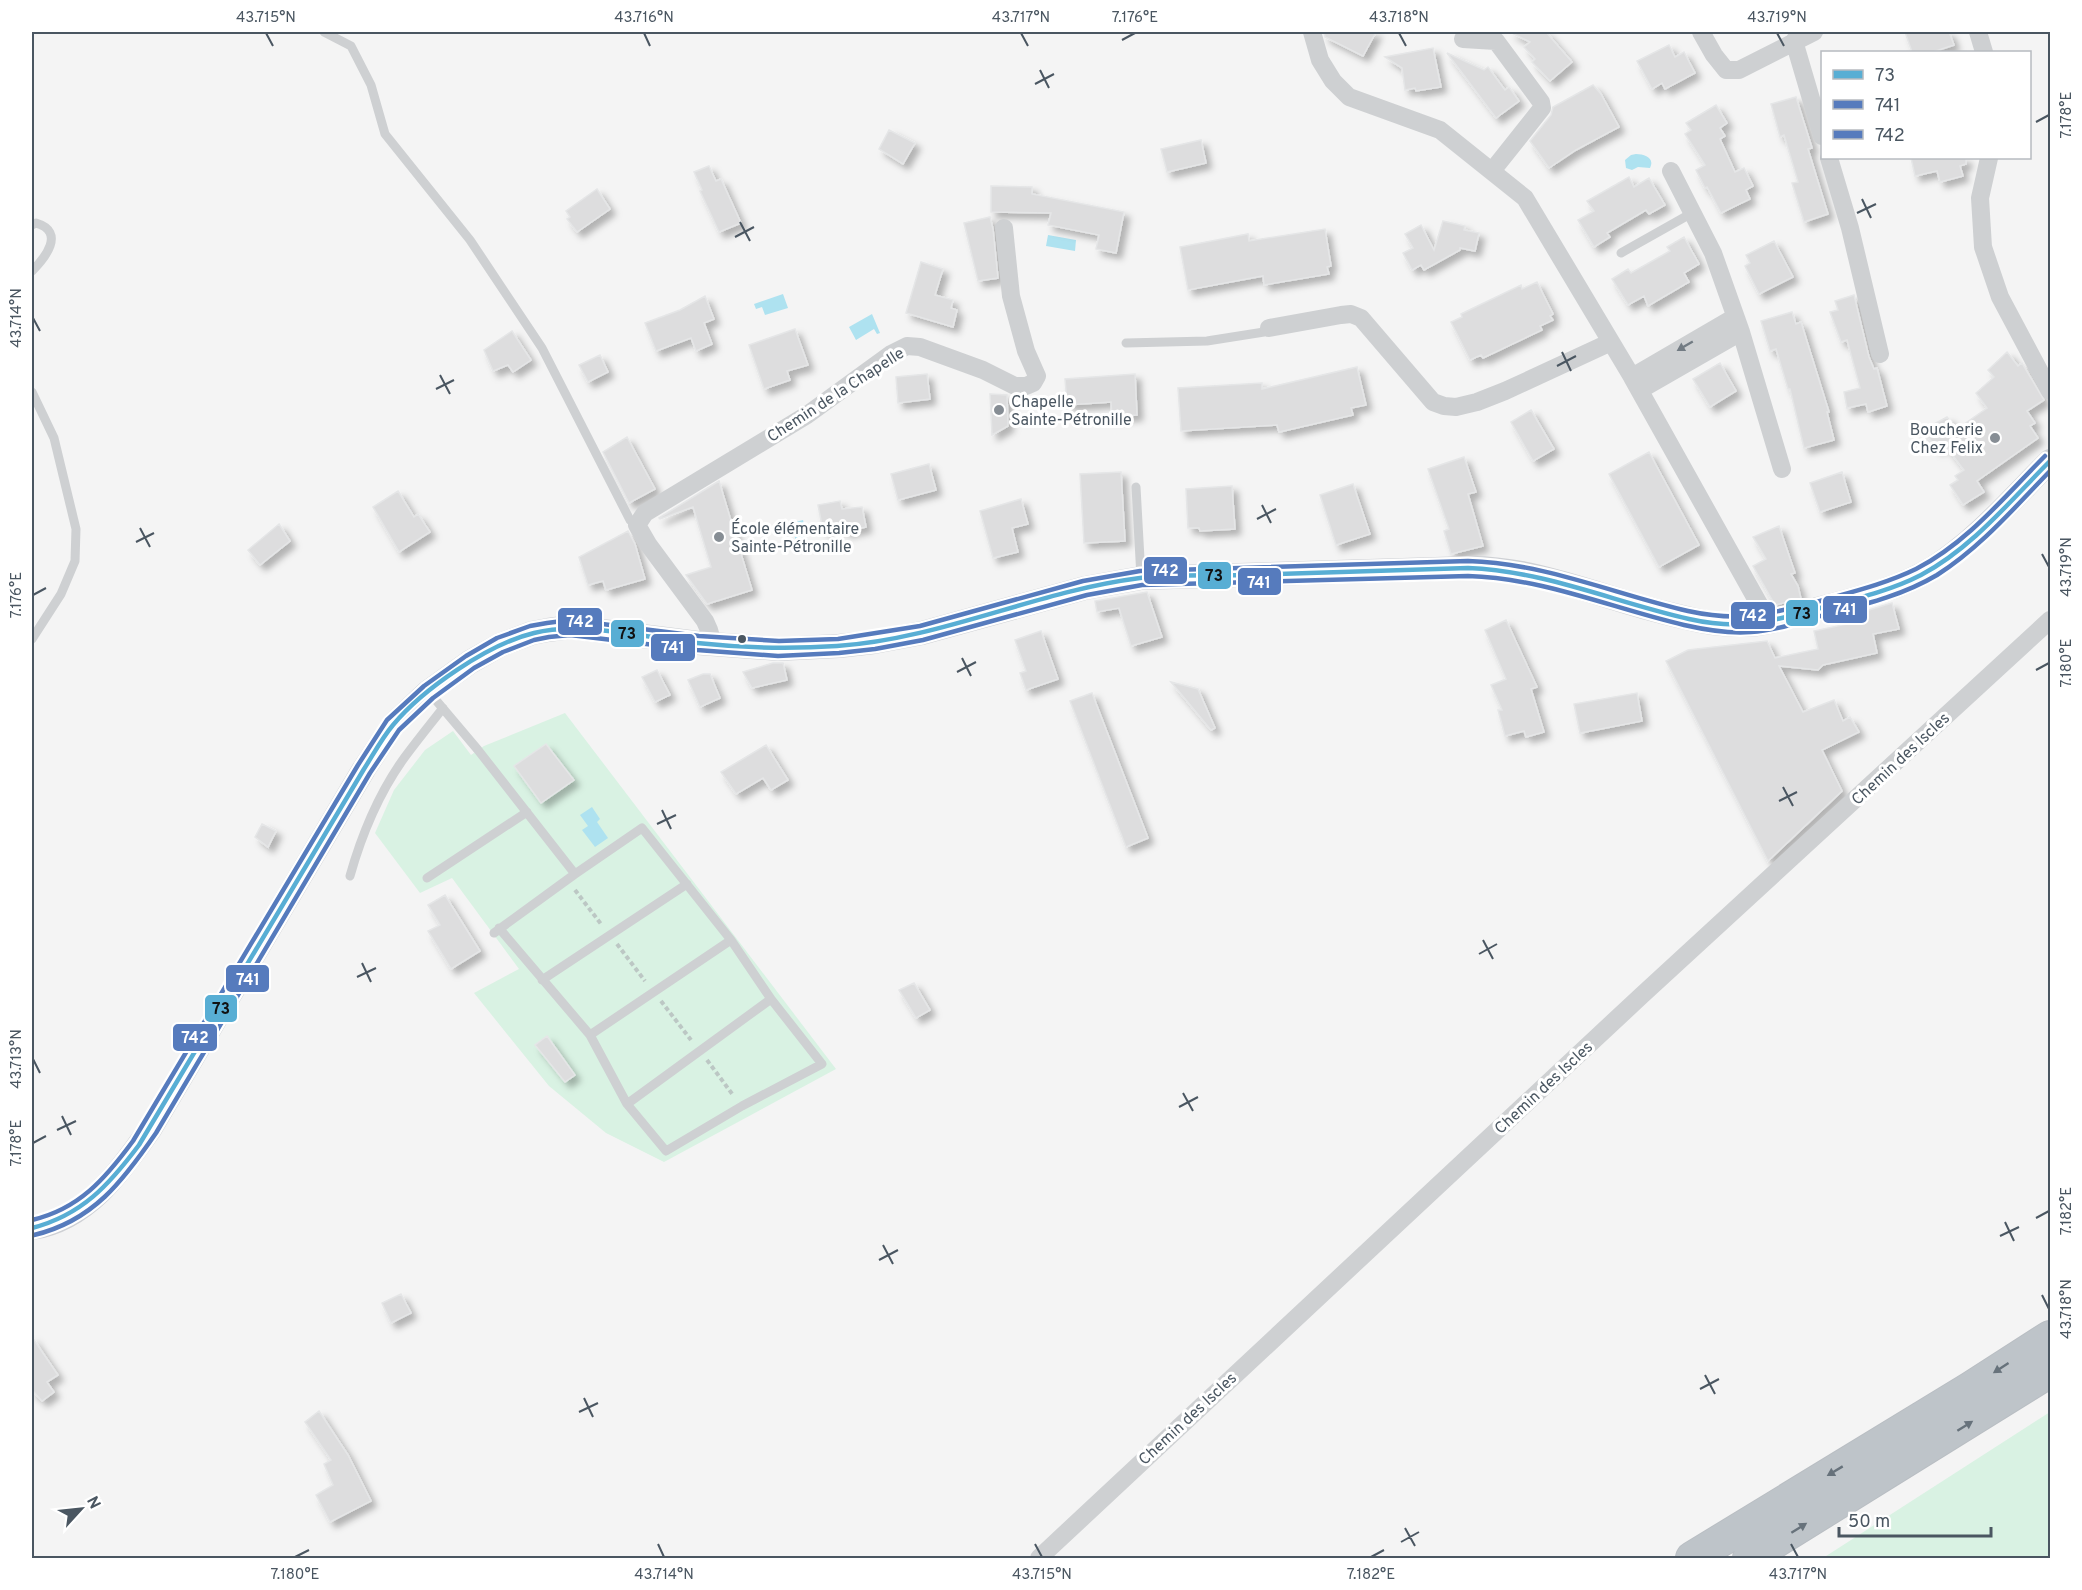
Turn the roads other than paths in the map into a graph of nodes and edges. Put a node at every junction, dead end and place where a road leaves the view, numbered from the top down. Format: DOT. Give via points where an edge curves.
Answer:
graph roads {
  1 [pos="324,32"];
  2 [pos="1312,32"];
  3 [pos="1701,32"];
  4 [pos="1814,32"];
  5 [pos="1978,32"];
  6 [pos="1463,39"];
  7 [pos="1794,41"];
  8 [pos="1984,51"];
  9 [pos="1821,133"];
  10 [pos="1829,159"];
  11 [pos="1989,159"];
  12 [pos="1492,171"];
  13 [pos="1671,171"];
  14 [pos="1692,213"];
  15 [pos="32,225"];
  16 [pos="1004,228"];
  17 [pos="1621,253"];
  18 [pos="32,271"];
  19 [pos="1738,325"];
  20 [pos="1269,328"];
  21 [pos="1611,342"];
  22 [pos="1126,343"];
  23 [pos="1880,354"];
  24 [pos="1636,383"];
  25 [pos="32,392"];
  26 [pos="2050,392"];
  27 [pos="2050,463"];
  28 [pos="1782,469"];
  29 [pos="1136,487"];
  30 [pos="638,525"];
  31 [pos="1141,578"];
  32 [pos="2050,620"];
  33 [pos="1769,622"];
  34 [pos="32,639"];
  35 [pos="712,645"];
  36 [pos="436,700"];
  37 [pos="527,812"];
  38 [pos="575,874"];
  39 [pos="350,876"];
  40 [pos="427,878"];
  41 [pos="687,884"];
  42 [pos="731,940"];
  43 [pos="542,980"];
  44 [pos="771,999"];
  45 [pos="590,1035"];
  46 [pos="627,1104"];
  47 [pos="32,1228"];
  48 [pos="2050,1337"];
  49 [pos="2050,1371"];
  50 [pos="1039,1558"];
  51 [pos="1692,1558"];
  52 [pos="1749,1558"];
  1 -- 30 [label="lane" via="351,46 371,86 385,134 470,240 542,348 630,520"];
  2 -- 12 [label="street" via="1320,60 1349,97 1440,130"];
  3 -- 7 [label="street" via="1726,70 1739,70"];
  4 -- 7 [label="street"];
  5 -- 8 [label="street"];
  6 -- 12 [label="street" via="1496,41 1541,102 1542,108"];
  7 -- 9 [label="street"];
  10 -- 23 [label="street"];
  11 -- 26 [label="street" via="1980,198 1983,247 2000,297"];
  12 -- 21 [label="street" via="1525,198"];
  13 -- 14 [label="street"];
  14 -- 17 [label="lane"];
  14 -- 19 [label="street" via="1713,253"];
  15 -- 18 [label="lane" via="44,225 50,232 50,250"];
  16 -- 30 [label="street, Chemin de la Chapelle" via="1011,296 1037,376 1034,383 1015,386 983,370 907,346 807,415 656,504"];
  19 -- 24 [label="street"];
  19 -- 28 [label="street"];
  20 -- 21 [label="street" via="1351,314 1360,318 1433,402 1456,407 1504,391"];
  20 -- 22 [label="lane" via="1207,341"];
  21 -- 24 [label="street"];
  24 -- 33 [label="street"];
  25 -- 34 [label="lane" via="54,438 75,529 75,561 61,594"];
  27 -- 33 [label="main road" via="1954,553 1926,572 1880,592"];
  29 -- 31 [label="lane"];
  30 -- 35 [label="street" via="705,621"];
  31 -- 33 [label="main road" via="1482,568 1543,578 1724,625"];
  31 -- 35 [label="main road" via="1085,588 946,627 874,642 779,649"];
  32 -- 50 [label="street, Chemin des Iscles"];
  35 -- 36 [label="main road" via="570,627 532,633 470,662"];
  36 -- 37 [label="lane"];
  36 -- 39 [label="lane" via="379,802"];
  36 -- 47 [label="main road" via="393,725 132,1156 90,1202"];
  37 -- 38 [label="lane"];
  37 -- 40 [label="lane"];
  38 -- 41 [label="lane" via="642,828"];
  38 -- 43 [label="lane" via="496,930"];
  41 -- 42 [label="lane"];
  41 -- 43 [label="lane"];
  42 -- 44 [label="lane"];
  42 -- 45 [label="lane"];
  43 -- 45 [label="lane"];
  44 -- 46 [label="lane"];
  44 -- 46 [label="lane" via="822,1064 666,1151"];
  45 -- 46 [label="lane"];
  48 -- 51 [label="highway, one-way"];
  52 -- 49 [label="highway, one-way"];
}
